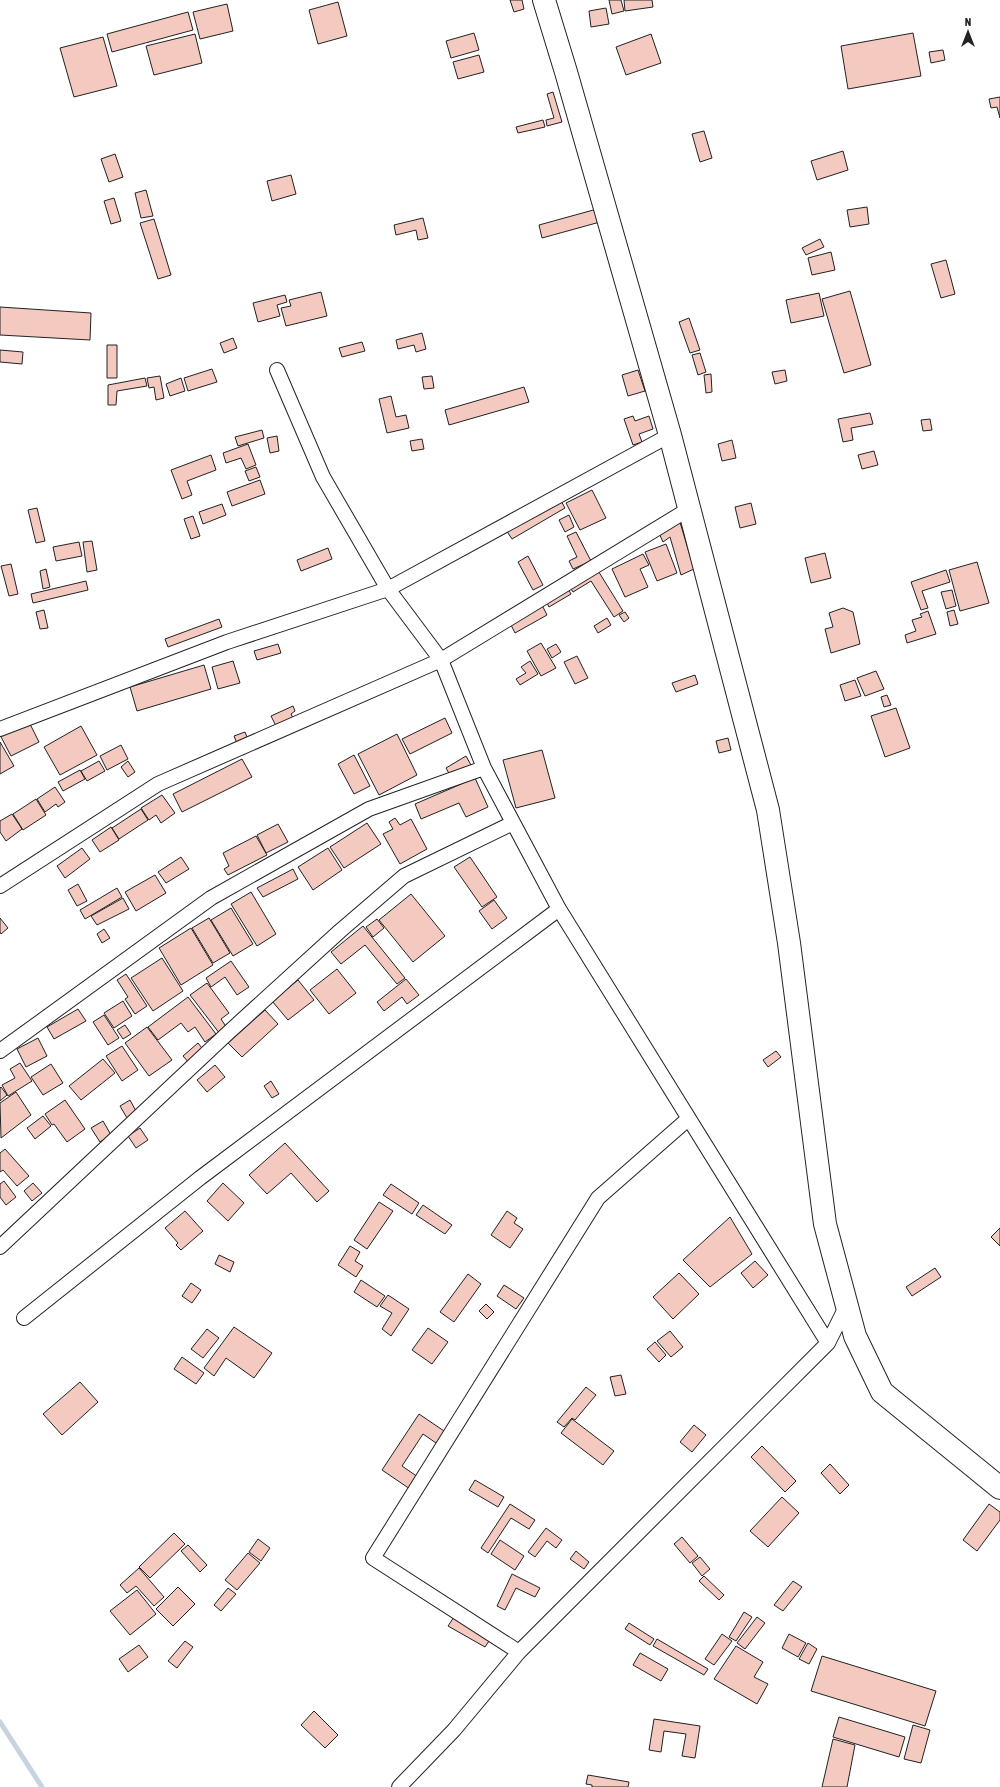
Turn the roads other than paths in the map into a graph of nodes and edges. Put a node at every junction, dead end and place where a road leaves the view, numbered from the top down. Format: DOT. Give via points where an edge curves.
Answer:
graph roads {
  1 [pos="544,0"];
  2 [pos="277,370"];
  3 [pos="670,435"];
  4 [pos="689,509"];
  5 [pos="388,589"];
  6 [pos="441,660"];
  7 [pos="0,729"];
  8 [pos="484,768"];
  9 [pos="513,823"];
  10 [pos="0,886"];
  11 [pos="559,909"];
  12 [pos="0,1051"];
  13 [pos="688,1119"];
  14 [pos="0,1247"];
  15 [pos="847,1305"];
  16 [pos="24,1318"];
  17 [pos="828,1343"];
  18 [pos="1000,1488"];
  19 [pos="519,1652"];
  20 [pos="399,1787"];
  1 -- 3 [label="highway"];
  2 -- 5 [label="street" via="323,477"];
  3 -- 4 [label="highway"];
  3 -- 5 [label="street"];
  4 -- 6 [label="street"];
  4 -- 15 [label="highway" via="768,810 789,943 825,1224"];
  5 -- 6 [label="street"];
  5 -- 7 [label="street" via="227,642"];
  6 -- 8 [label="street"];
  6 -- 10 [label="street" via="158,784"];
  8 -- 9 [label="street"];
  8 -- 12 [label="street" via="369,808 211,898"];
  9 -- 11 [label="street"];
  9 -- 14 [label="street" via="404,876 235,1026"];
  11 -- 13 [label="street"];
  11 -- 16 [label="street" via="200,1178"];
  13 -- 17 [label="street"];
  13 -- 19 [label="street" via="598,1198 373,1558"];
  15 -- 17 [label="street"];
  15 -- 18 [label="highway" via="855,1336 882,1392"];
  17 -- 19 [label="street"];
  19 -- 20 [label="street" via="454,1730"];
}
